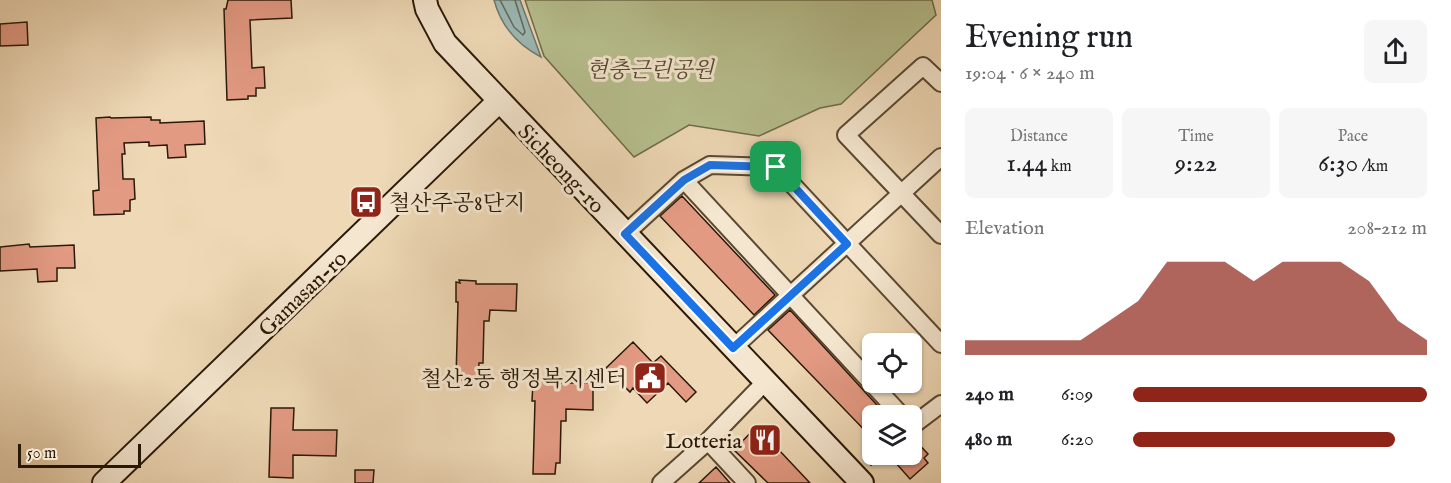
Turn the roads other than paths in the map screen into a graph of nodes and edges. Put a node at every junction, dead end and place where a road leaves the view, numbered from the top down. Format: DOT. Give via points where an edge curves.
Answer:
graph roads {
  1 [pos="425,0"];
  2 [pos="941,83"];
  3 [pos="498,102"];
  4 [pos="941,157"];
  5 [pos="684,180"];
  6 [pos="901,194"];
  7 [pos="625,234"];
  8 [pos="941,236"];
  9 [pos="847,244"];
  10 [pos="790,295"];
  11 [pos="941,344"];
  12 [pos="733,348"];
  13 [pos="765,382"];
  14 [pos="941,404"];
  15 [pos="892,405"];
  16 [pos="922,415"];
  17 [pos="708,441"];
  18 [pos="104,483"];
  19 [pos="661,483"];
  20 [pos="747,483"];
  21 [pos="862,483"];
  1 -- 3 [label="main road, Sicheong-ro" via="445,43"];
  2 -- 6 [label="street" via="923,66 846,135"];
  3 -- 7 [label="main road, Sicheong-ro"];
  3 -- 18 [label="main road, Gamasan-ro"];
  4 -- 6 [label="street"];
  5 -- 7 [label="street"];
  5 -- 9 [label="street" via="710,165 776,167"];
  5 -- 10 [label="street"];
  6 -- 8 [label="street"];
  6 -- 9 [label="street"];
  7 -- 12 [label="main road, Sicheong-ro"];
  9 -- 10 [label="street"];
  9 -- 11 [label="street"];
  10 -- 12 [label="street"];
  10 -- 15 [label="street"];
  12 -- 13 [label="main road, Sicheong-ro"];
  13 -- 17 [label="street"];
  13 -- 21 [label="main road, Sicheong-ro"];
  14 -- 16 [label="street"];
  17 -- 19 [label="street"];
  17 -- 20 [label="street"];
}
